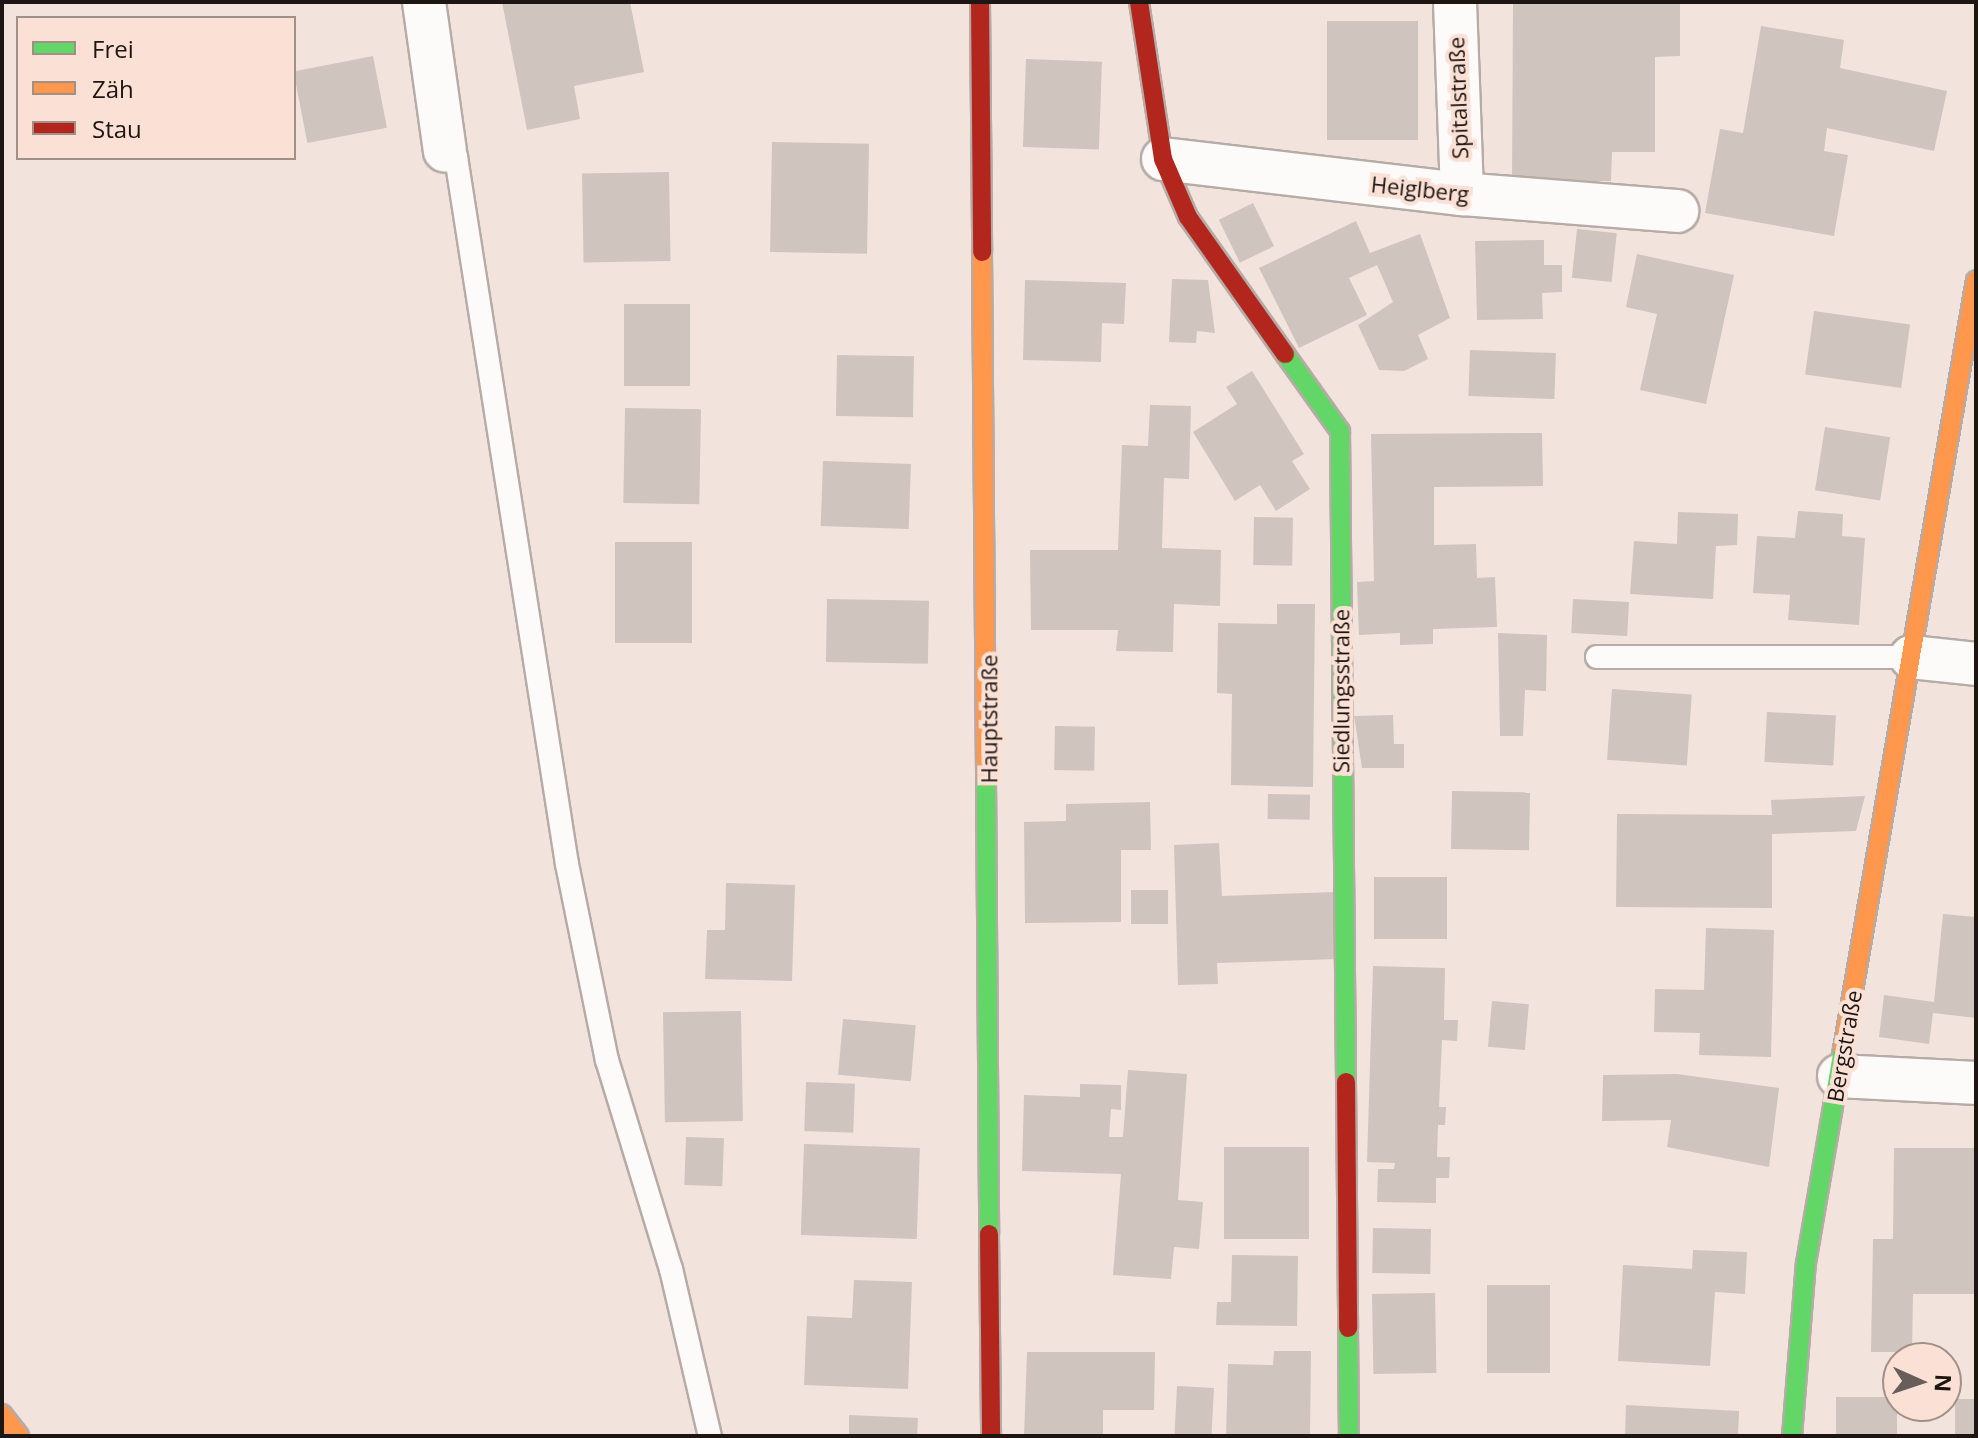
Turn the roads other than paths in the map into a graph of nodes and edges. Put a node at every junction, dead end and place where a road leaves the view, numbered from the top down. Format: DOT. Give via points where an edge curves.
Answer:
graph roads {
  1 [pos="424,2"];
  2 [pos="980,2"];
  3 [pos="1139,2"];
  4 [pos="1455,2"];
  5 [pos="445,151"];
  6 [pos="1163,159"];
  7 [pos="1462,194"];
  8 [pos="1677,211"];
  9 [pos="1976,280"];
  10 [pos="1597,657"];
  11 [pos="1911,657"];
  12 [pos="1976,664"];
  13 [pos="1839,1076"];
  14 [pos="1976,1083"];
  15 [pos="2,1414"];
  16 [pos="19,1436"];
  17 [pos="710,1436"];
  18 [pos="991,1436"];
  19 [pos="1349,1436"];
  20 [pos="1792,1436"];
  1 -- 5 [label="street"];
  2 -- 18 [label="main road, Hauptstraße"];
  3 -- 6 [label="main road, Siedlungsstraße"];
  4 -- 7 [label="street, Spitalstraße"];
  5 -- 17 [label="lane" via="456,157 567,864 607,1060 671,1269"];
  6 -- 7 [label="street, Heiglberg"];
  6 -- 19 [label="main road, Siedlungsstraße" via="1188,217 1340,431"];
  7 -- 8 [label="street, Heiglberg"];
  9 -- 11 [label="main road, Bergstraße"];
  10 -- 11 [label="lane"];
  11 -- 12 [label="street"];
  11 -- 13 [label="main road, Bergstraße"];
  13 -- 14 [label="street"];
  13 -- 20 [label="main road, Bergstraße" via="1806,1263"];
  15 -- 16 [label="main road"];
}
